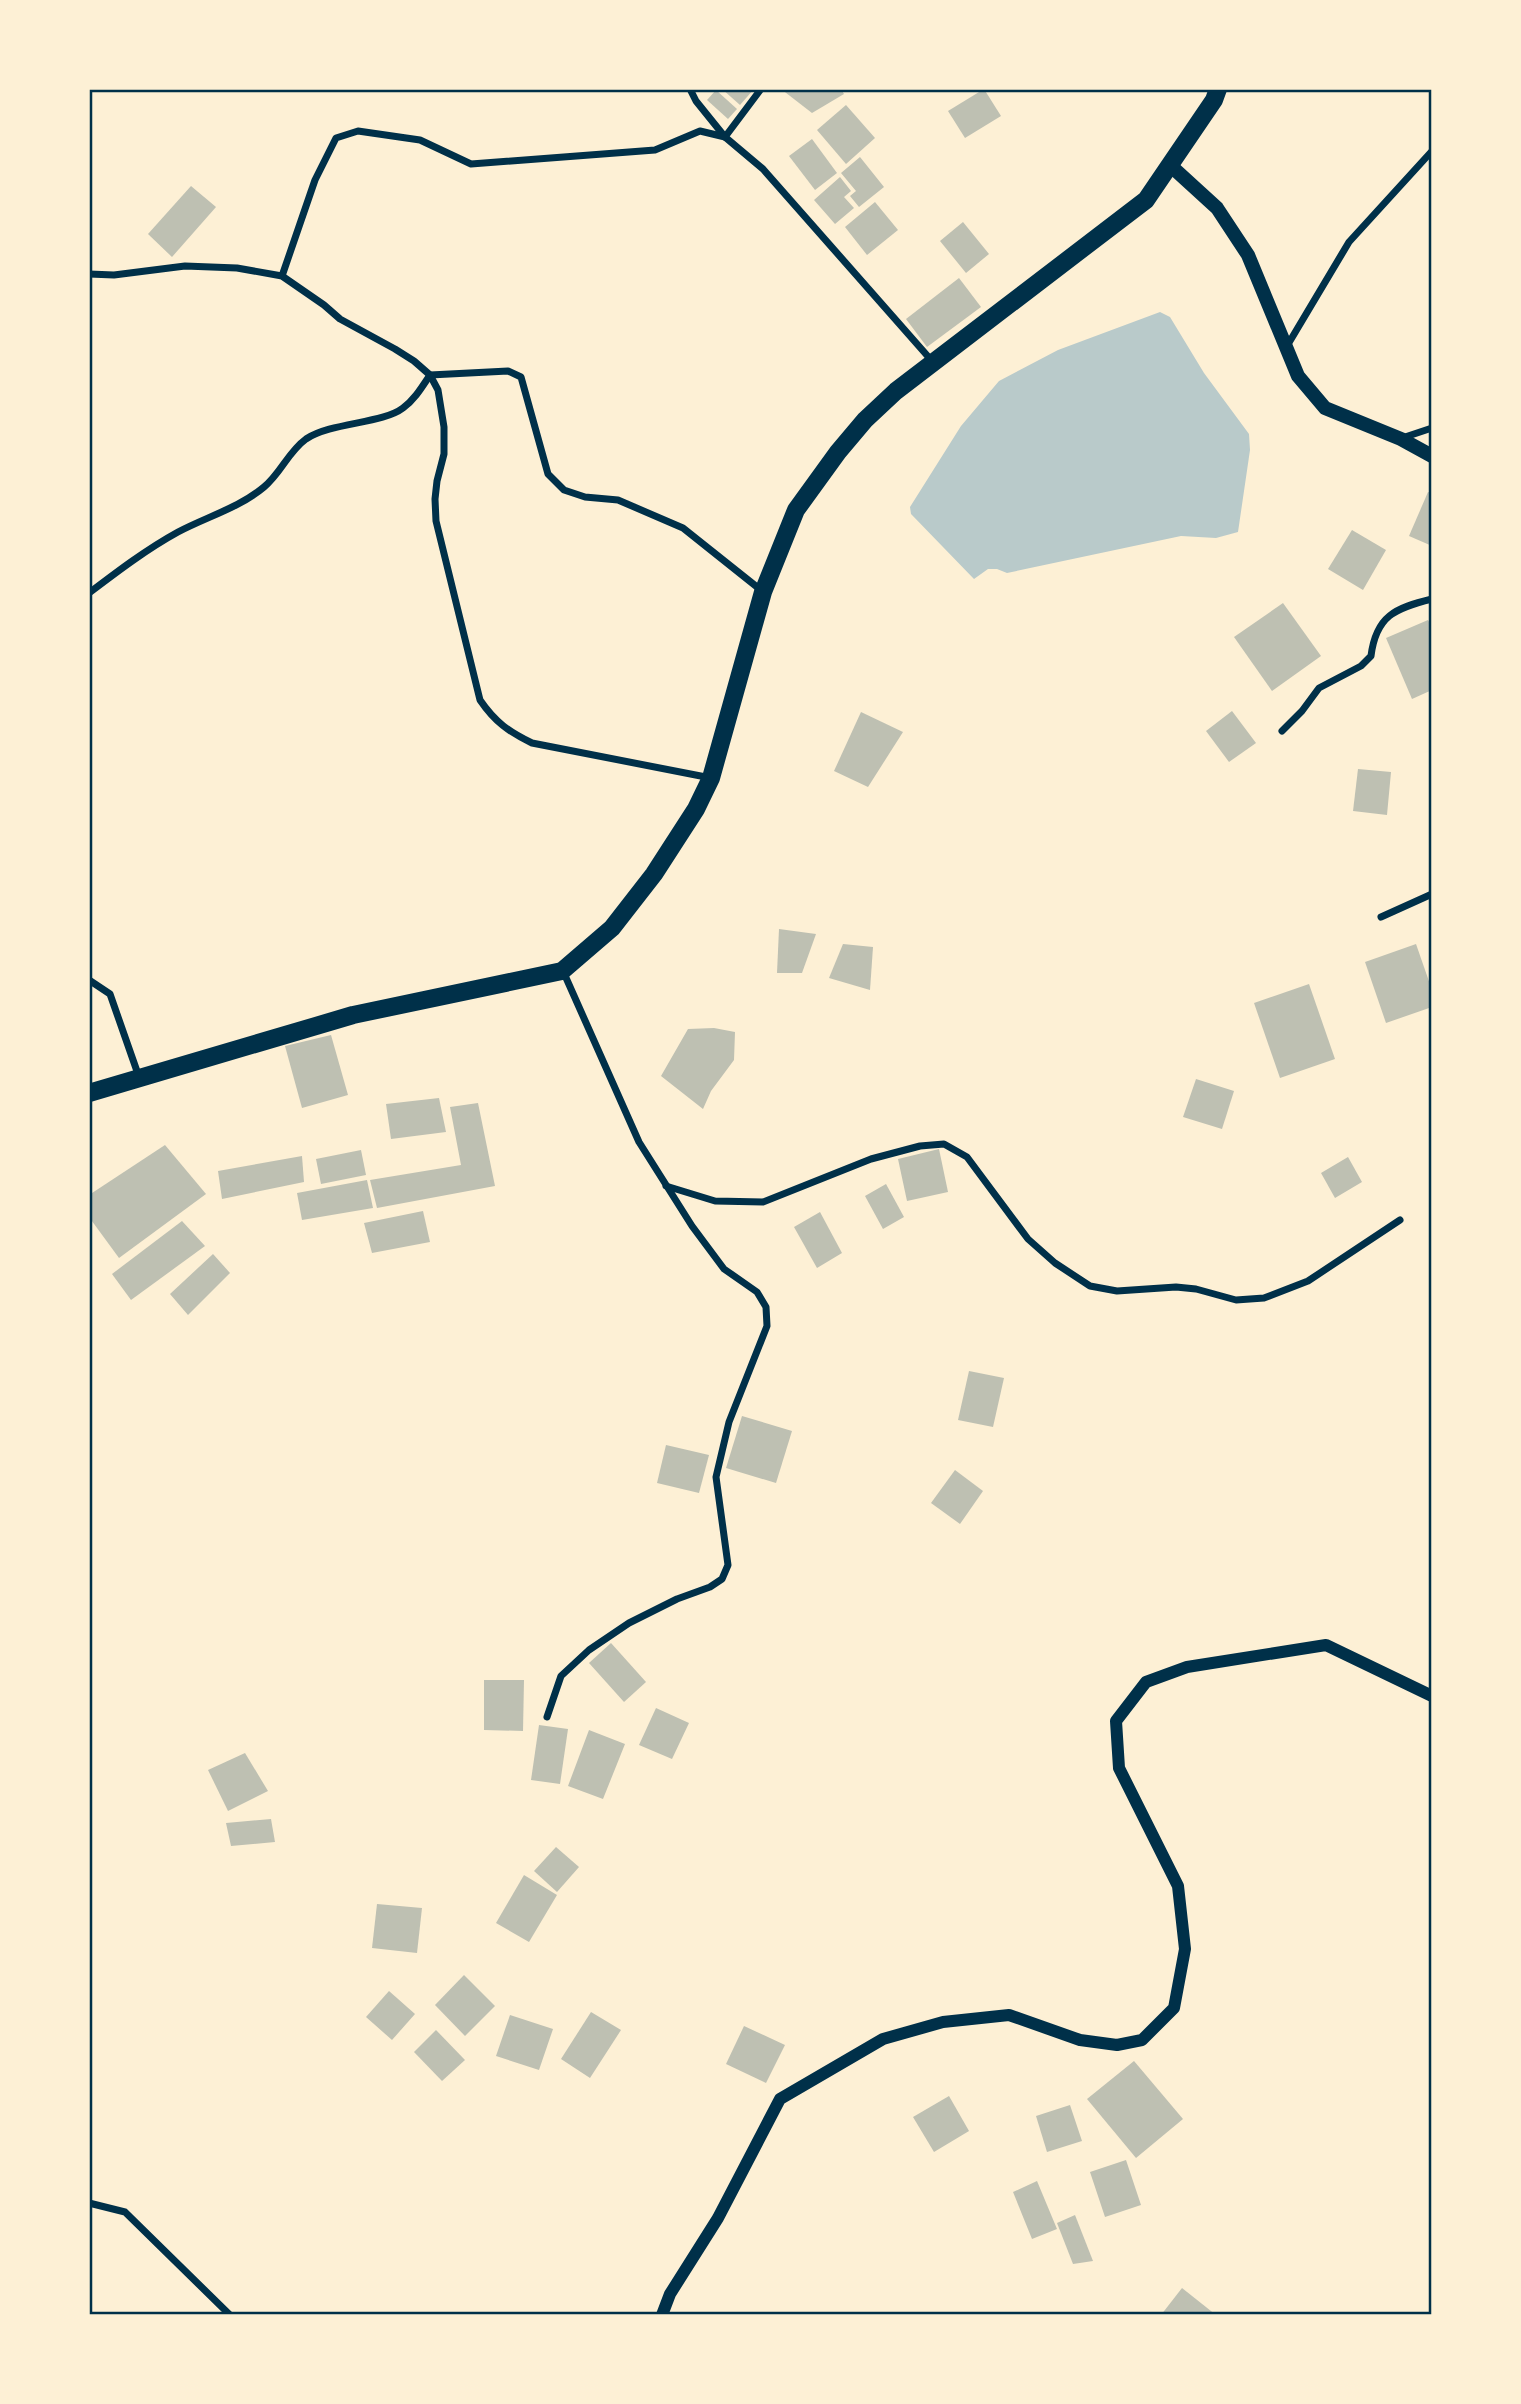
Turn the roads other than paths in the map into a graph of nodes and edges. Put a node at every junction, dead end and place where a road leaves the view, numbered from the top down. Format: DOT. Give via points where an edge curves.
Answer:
graph roads {
  1 [pos="690,89"];
  2 [pos="761,89"];
  3 [pos="1218,89"];
  4 [pos="725,137"];
  5 [pos="1432,150"];
  6 [pos="1171,166"];
  7 [pos="89,274"];
  8 [pos="282,276"];
  9 [pos="1286,347"];
  10 [pos="932,361"];
  11 [pos="430,374"];
  12 [pos="1432,429"];
  13 [pos="1401,439"];
  14 [pos="1432,456"];
  15 [pos="763,592"];
  16 [pos="89,593"];
  17 [pos="1432,599"];
  18 [pos="1282,731"];
  19 [pos="711,778"];
  20 [pos="1432,894"];
  21 [pos="1381,917"];
  22 [pos="562,971"];
  23 [pos="89,979"];
  24 [pos="139,1077"];
  25 [pos="89,1093"];
  26 [pos="666,1185"];
  27 [pos="1399,1220"];
  28 [pos="1432,1696"];
  29 [pos="547,1717"];
  30 [pos="89,2203"];
  31 [pos="230,2315"];
  32 [pos="662,2315"];
  1 -- 4 [label="street"];
  2 -- 4 [label="street"];
  3 -- 6 [label="main road"];
  4 -- 8 [label="street" via="700,131 655,150 471,164 420,140 358,131 336,138 315,180"];
  4 -- 10 [label="street" via="763,169"];
  5 -- 9 [label="street" via="1349,242"];
  6 -- 9 [label="main road" via="1217,208 1248,255"];
  6 -- 10 [label="main road" via="1146,200 1126,217"];
  7 -- 8 [label="street" via="185,266"];
  8 -- 11 [label="street" via="340,319"];
  9 -- 13 [label="main road" via="1298,376 1325,408"];
  10 -- 15 [label="main road" via="865,420 838,452 796,510"];
  11 -- 15 [label="street" via="508,371 521,377 548,474 564,490 618,500 684,528"];
  11 -- 16 [label="street" via="401,410 309,437 293,449 264,488 178,532"];
  11 -- 19 [label="street" via="438,390 444,427 436,522 480,700 509,733 532,743"];
  12 -- 13 [label="street"];
  13 -- 14 [label="main road"];
  15 -- 19 [label="main road"];
  17 -- 18 [label="street" via="1386,617 1373,638 1371,656 1319,688"];
  19 -- 22 [label="main road" via="654,874 612,928"];
  20 -- 21 [label="street"];
  22 -- 24 [label="main road" via="353,1015"];
  22 -- 26 [label="street" via="639,1142"];
  23 -- 24 [label="street" via="110,994"];
  24 -- 25 [label="main road"];
  26 -- 27 [label="street" via="715,1201 763,1202 871,1159 944,1144 967,1157 1028,1238 1090,1286 1117,1291 1176,1287 1237,1300 1264,1298 1308,1281"];
  26 -- 29 [label="street" via="724,1269 757,1292 766,1307 767,1326 729,1422 716,1477 729,1565 722,1579 710,1587 629,1623 589,1650 561,1676"];
  28 -- 32 [label="street" via="1326,1645 1187,1667 1146,1682 1116,1721 1119,1768 1178,1886 1185,1949 1174,2008 1142,2040 1117,2046 1080,2040 1009,2015 943,2022 883,2039 780,2099"];
  30 -- 31 [label="street" via="125,2212"];
}
